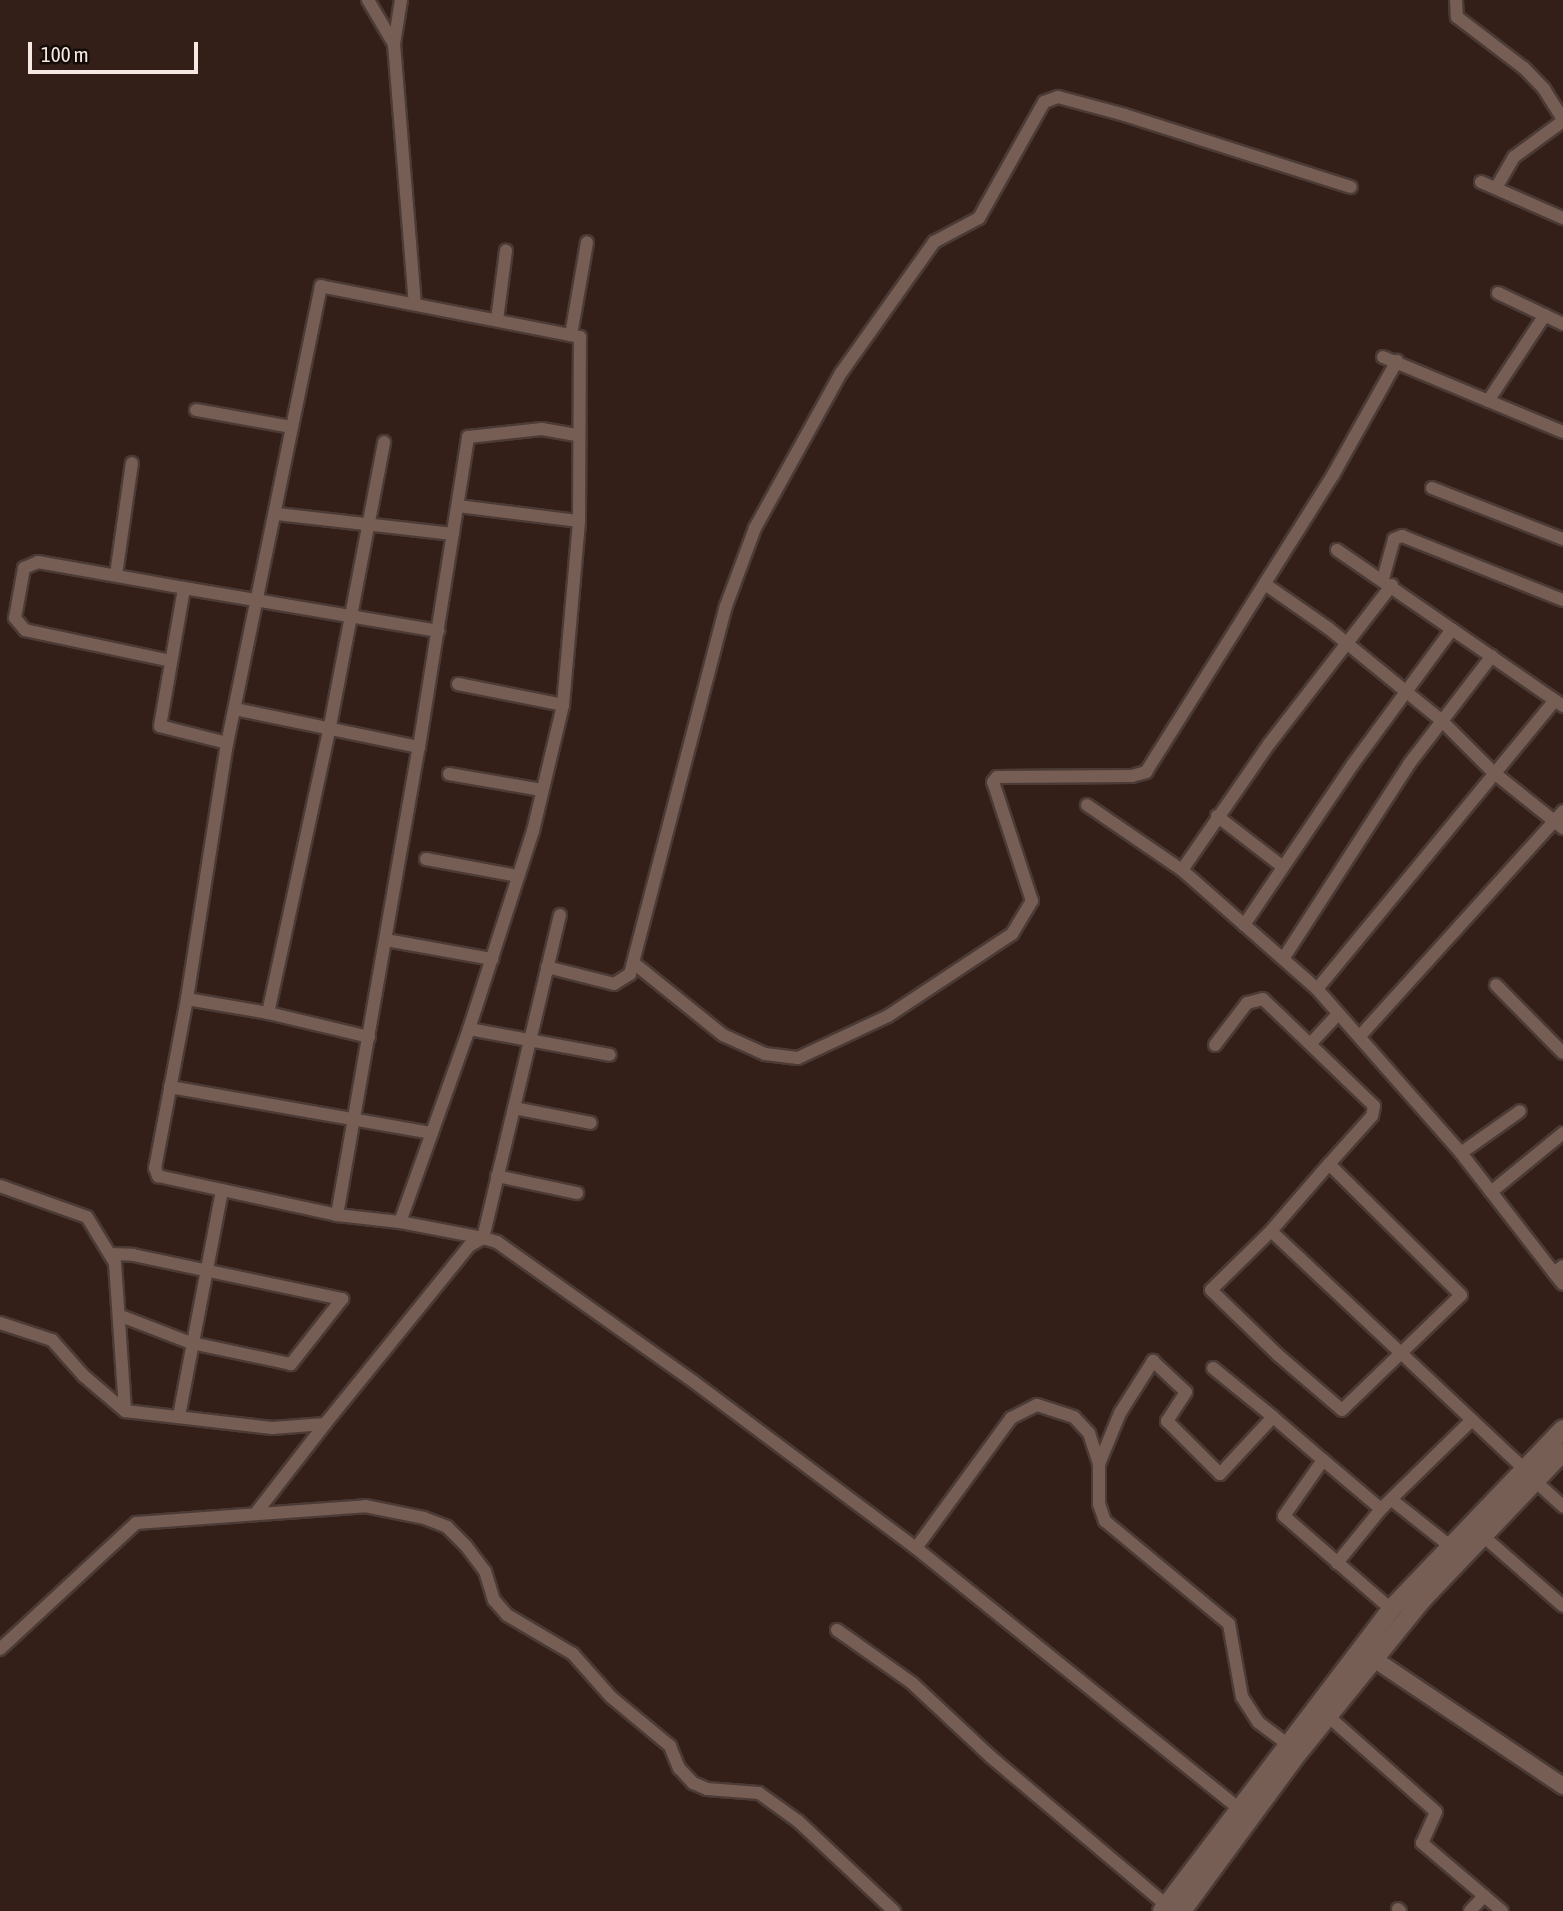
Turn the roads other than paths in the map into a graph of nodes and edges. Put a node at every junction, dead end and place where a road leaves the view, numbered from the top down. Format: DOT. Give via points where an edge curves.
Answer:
graph roads {
  1 [pos="368,0"];
  2 [pos="401,0"];
  3 [pos="1455,0"];
  4 [pos="394,44"];
  5 [pos="1563,121"];
  6 [pos="1481,182"];
  7 [pos="1351,187"];
  8 [pos="1496,188"];
  9 [pos="1563,218"];
  10 [pos="587,242"];
  11 [pos="506,251"];
  12 [pos="1498,293"];
  13 [pos="415,304"];
  14 [pos="1545,316"];
  15 [pos="497,320"];
  16 [pos="1563,324"];
  17 [pos="571,335"];
  18 [pos="1383,357"];
  19 [pos="1397,361"];
  20 [pos="1488,401"];
  21 [pos="196,410"];
  22 [pos="291,427"];
  23 [pos="1563,432"];
  24 [pos="577,435"];
  25 [pos="384,442"];
  26 [pos="132,463"];
  27 [pos="1432,488"];
  28 [pos="458,506"];
  29 [pos="277,514"];
  30 [pos="579,521"];
  31 [pos="368,525"];
  32 [pos="453,534"];
  33 [pos="1561,535"];
  34 [pos="1337,550"];
  35 [pos="116,575"];
  36 [pos="1388,582"];
  37 [pos="1265,584"];
  38 [pos="184,588"];
  39 [pos="1563,600"];
  40 [pos="254,603"];
  41 [pos="349,619"];
  42 [pos="1451,629"];
  43 [pos="438,631"];
  44 [pos="1348,648"];
  45 [pos="1492,656"];
  46 [pos="171,661"];
  47 [pos="458,684"];
  48 [pos="1406,692"];
  49 [pos="1559,703"];
  50 [pos="563,705"];
  51 [pos="235,709"];
  52 [pos="1443,721"];
  53 [pos="330,726"];
  54 [pos="227,743"];
  55 [pos="419,747"];
  56 [pos="1493,772"];
  57 [pos="449,774"];
  58 [pos="542,790"];
  59 [pos="1087,805"];
  60 [pos="1217,816"];
  61 [pos="1560,820"];
  62 [pos="426,859"];
  63 [pos="1283,867"];
  64 [pos="1182,870"];
  65 [pos="518,876"];
  66 [pos="560,915"];
  67 [pos="1244,925"];
  68 [pos="386,940"];
  69 [pos="492,959"];
  70 [pos="1283,959"];
  71 [pos="635,964"];
  72 [pos="547,967"];
  73 [pos="1496,985"];
  74 [pos="1317,989"];
  75 [pos="187,999"];
  76 [pos="268,1013"];
  77 [pos="1338,1014"];
  78 [pos="469,1029"];
  79 [pos="1360,1036"];
  80 [pos="369,1037"];
  81 [pos="530,1040"];
  82 [pos="1312,1042"];
  83 [pos="1215,1045"];
  84 [pos="1563,1052"];
  85 [pos="610,1055"];
  86 [pos="170,1087"];
  87 [pos="514,1108"];
  88 [pos="1520,1111"];
  89 [pos="352,1119"];
  90 [pos="591,1123"];
  91 [pos="432,1133"];
  92 [pos="1563,1133"];
  93 [pos="1461,1153"];
  94 [pos="1329,1164"];
  95 [pos="497,1176"];
  96 [pos="0,1186"];
  97 [pos="222,1190"];
  98 [pos="1490,1192"];
  99 [pos="577,1193"];
  100 [pos="337,1214"];
  101 [pos="400,1222"];
  102 [pos="1271,1231"];
  103 [pos="483,1238"];
  104 [pos="110,1254"];
  105 [pos="1558,1269"];
  106 [pos="206,1271"];
  107 [pos="1563,1284"];
  108 [pos="121,1316"];
  109 [pos="0,1324"];
  110 [pos="191,1343"];
  111 [pos="1401,1353"];
  112 [pos="1213,1368"];
  113 [pos="125,1411"];
  114 [pos="180,1416"];
  115 [pos="1273,1417"];
  116 [pos="1472,1420"];
  117 [pos="325,1424"];
  118 [pos="1563,1429"];
  119 [pos="1563,1452"];
  120 [pos="1322,1460"];
  121 [pos="1099,1464"];
  122 [pos="1522,1468"];
  123 [pos="1535,1481"];
  124 [pos="1392,1500"];
  125 [pos="1563,1506"];
  126 [pos="1381,1509"];
  127 [pos="256,1513"];
  128 [pos="1483,1536"];
  129 [pos="1450,1546"];
  130 [pos="916,1548"];
  131 [pos="1337,1563"];
  132 [pos="1563,1606"];
  133 [pos="1391,1609"];
  134 [pos="837,1630"];
  135 [pos="0,1648"];
  136 [pos="1374,1659"];
  137 [pos="1328,1716"];
  138 [pos="1286,1743"];
  139 [pos="1563,1786"];
  140 [pos="1238,1808"];
  141 [pos="1483,1896"];
  142 [pos="1170,1909"];
  143 [pos="894,1911"];
  144 [pos="1470,1911"];
  145 [pos="1502,1911"];
  1 -- 4 [label="street"];
  2 -- 4 [label="street"];
  3 -- 5 [label="street" via="1457,16 1524,68 1544,89"];
  4 -- 13 [label="street"];
  5 -- 8 [label="street" via="1514,157"];
  6 -- 8 [label="street"];
  7 -- 71 [label="street" via="1067,99 1044,102 979,218 934,242 841,373 755,528 726,606"];
  8 -- 9 [label="street"];
  10 -- 17 [label="street"];
  11 -- 15 [label="street"];
  12 -- 14 [label="street"];
  13 -- 15 [label="street"];
  13 -- 22 [label="street" via="321,286"];
  14 -- 16 [label="street"];
  14 -- 20 [label="street"];
  15 -- 17 [label="street"];
  17 -- 24 [label="street" via="580,337"];
  18 -- 19 [label="street"];
  19 -- 20 [label="street"];
  19 -- 37 [label="street"];
  20 -- 23 [label="street"];
  21 -- 22 [label="street"];
  22 -- 29 [label="street"];
  24 -- 28 [label="street" via="542,429 468,437"];
  24 -- 30 [label="street"];
  25 -- 31 [label="street"];
  26 -- 35 [label="street"];
  27 -- 33 [label="street"];
  28 -- 30 [label="street"];
  28 -- 32 [label="street"];
  29 -- 31 [label="street"];
  29 -- 40 [label="street"];
  30 -- 50 [label="street"];
  31 -- 32 [label="street"];
  31 -- 41 [label="street"];
  32 -- 43 [label="street"];
  34 -- 36 [label="street"];
  35 -- 38 [label="street"];
  35 -- 46 [label="street" via="29,563 15,618 25,630"];
  36 -- 39 [label="street" via="1394,539 1402,536"];
  36 -- 42 [label="street"];
  36 -- 44 [label="street"];
  37 -- 44 [label="street"];
  37 -- 71 [label="street" via="1146,772 1132,776 997,777 993,782 1032,901 1028,912 1012,934 888,1016 798,1058 785,1059 723,1035"];
  38 -- 40 [label="street"];
  38 -- 46 [label="street"];
  40 -- 41 [label="street"];
  40 -- 51 [label="street"];
  41 -- 43 [label="street"];
  41 -- 53 [label="street"];
  42 -- 45 [label="street"];
  42 -- 48 [label="street"];
  43 -- 55 [label="street"];
  44 -- 48 [label="street"];
  44 -- 60 [label="street"];
  45 -- 49 [label="street"];
  45 -- 52 [label="street"];
  46 -- 54 [label="street" via="160,726 166,732"];
  47 -- 50 [label="street"];
  48 -- 52 [label="street"];
  48 -- 63 [label="street"];
  49 -- 56 [label="street"];
  50 -- 58 [label="street"];
  51 -- 53 [label="street"];
  51 -- 54 [label="street"];
  52 -- 56 [label="street"];
  52 -- 70 [label="street" via="1409,764"];
  53 -- 55 [label="street"];
  53 -- 76 [label="street"];
  54 -- 75 [label="street"];
  55 -- 68 [label="street"];
  56 -- 61 [label="street"];
  56 -- 74 [label="street"];
  57 -- 58 [label="street"];
  58 -- 65 [label="street"];
  59 -- 64 [label="street"];
  60 -- 63 [label="street"];
  60 -- 64 [label="street"];
  61 -- 79 [label="street"];
  62 -- 65 [label="street"];
  63 -- 67 [label="street"];
  64 -- 67 [label="street"];
  65 -- 69 [label="street"];
  66 -- 72 [label="street"];
  67 -- 70 [label="street"];
  68 -- 69 [label="street"];
  68 -- 80 [label="street"];
  69 -- 78 [label="street"];
  70 -- 74 [label="street"];
  71 -- 72 [label="street" via="624,981 614,984"];
  72 -- 81 [label="street"];
  73 -- 84 [label="street"];
  74 -- 77 [label="street"];
  75 -- 76 [label="street"];
  75 -- 86 [label="street"];
  76 -- 80 [label="street"];
  77 -- 79 [label="street"];
  77 -- 82 [label="street"];
  78 -- 81 [label="street"];
  78 -- 91 [label="street"];
  79 -- 93 [label="street"];
  80 -- 89 [label="street"];
  81 -- 85 [label="street"];
  81 -- 87 [label="street"];
  82 -- 83 [label="street" via="1275,1007 1256,998"];
  82 -- 94 [label="street" via="1374,1105 1372,1116"];
  86 -- 89 [label="street"];
  86 -- 97 [label="street" via="155,1168 158,1176"];
  87 -- 90 [label="street"];
  87 -- 95 [label="street"];
  88 -- 93 [label="street"];
  89 -- 91 [label="street"];
  89 -- 100 [label="street"];
  91 -- 101 [label="street"];
  92 -- 98 [label="street"];
  93 -- 98 [label="street"];
  94 -- 102 [label="street"];
  94 -- 111 [label="street" via="1461,1295"];
  95 -- 99 [label="street"];
  95 -- 103 [label="street"];
  96 -- 104 [label="street" via="87,1217"];
  97 -- 100 [label="street"];
  97 -- 106 [label="street"];
  98 -- 105 [label="street"];
  100 -- 101 [label="street"];
  101 -- 103 [label="street"];
  102 -- 111 [label="street"];
  102 -- 111 [label="street" via="1210,1290 1278,1355 1342,1410"];
  103 -- 117 [label="street" via="469,1247"];
  103 -- 130 [label="street" via="497,1242 694,1382"];
  104 -- 106 [label="street"];
  104 -- 108 [label="street"];
  105 -- 107 [label="street"];
  106 -- 110 [label="street"];
  106 -- 110 [label="street" via="342,1299 291,1364"];
  108 -- 110 [label="street"];
  108 -- 113 [label="street"];
  109 -- 113 [label="street" via="52,1340"];
  110 -- 114 [label="street"];
  111 -- 116 [label="street"];
  112 -- 115 [label="street"];
  113 -- 114 [label="street"];
  114 -- 117 [label="street" via="272,1428"];
  115 -- 120 [label="street"];
  115 -- 121 [label="street" via="1220,1474 1167,1421 1186,1392 1153,1361 1120,1413"];
  116 -- 122 [label="street"];
  116 -- 124 [label="street"];
  117 -- 127 [label="street"];
  118 -- 122 [label="main road"];
  119 -- 123 [label="main road"];
  120 -- 126 [label="street"];
  120 -- 131 [label="street" via="1284,1516"];
  121 -- 130 [label="street" via="1089,1433 1074,1417 1037,1405 1025,1408 1011,1418"];
  121 -- 138 [label="street" via="1099,1504 1105,1521 1229,1624 1242,1697 1258,1722"];
  122 -- 129 [label="main road"];
  123 -- 125 [label="street"];
  123 -- 128 [label="main road"];
  124 -- 126 [label="street"];
  124 -- 129 [label="street"];
  126 -- 131 [label="street"];
  127 -- 135 [label="street" via="136,1523"];
  127 -- 143 [label="street" via="365,1506 447,1527 485,1571 494,1600 507,1615 573,1654 611,1697 670,1746 679,1768 693,1783 707,1789 759,1793 798,1821"];
  128 -- 132 [label="street"];
  128 -- 136 [label="main road"];
  129 -- 133 [label="main road"];
  130 -- 140 [label="street"];
  131 -- 133 [label="street"];
  133 -- 138 [label="main road"];
  134 -- 142 [label="street" via="912,1683 991,1757"];
  136 -- 137 [label="main road"];
  136 -- 139 [label="street"];
  137 -- 141 [label="street" via="1436,1812 1422,1843"];
  137 -- 142 [label="main road"];
  138 -- 140 [label="main road"];
  140 -- 142 [label="main road"];
  141 -- 144 [label="street"];
  141 -- 145 [label="street"];
}
